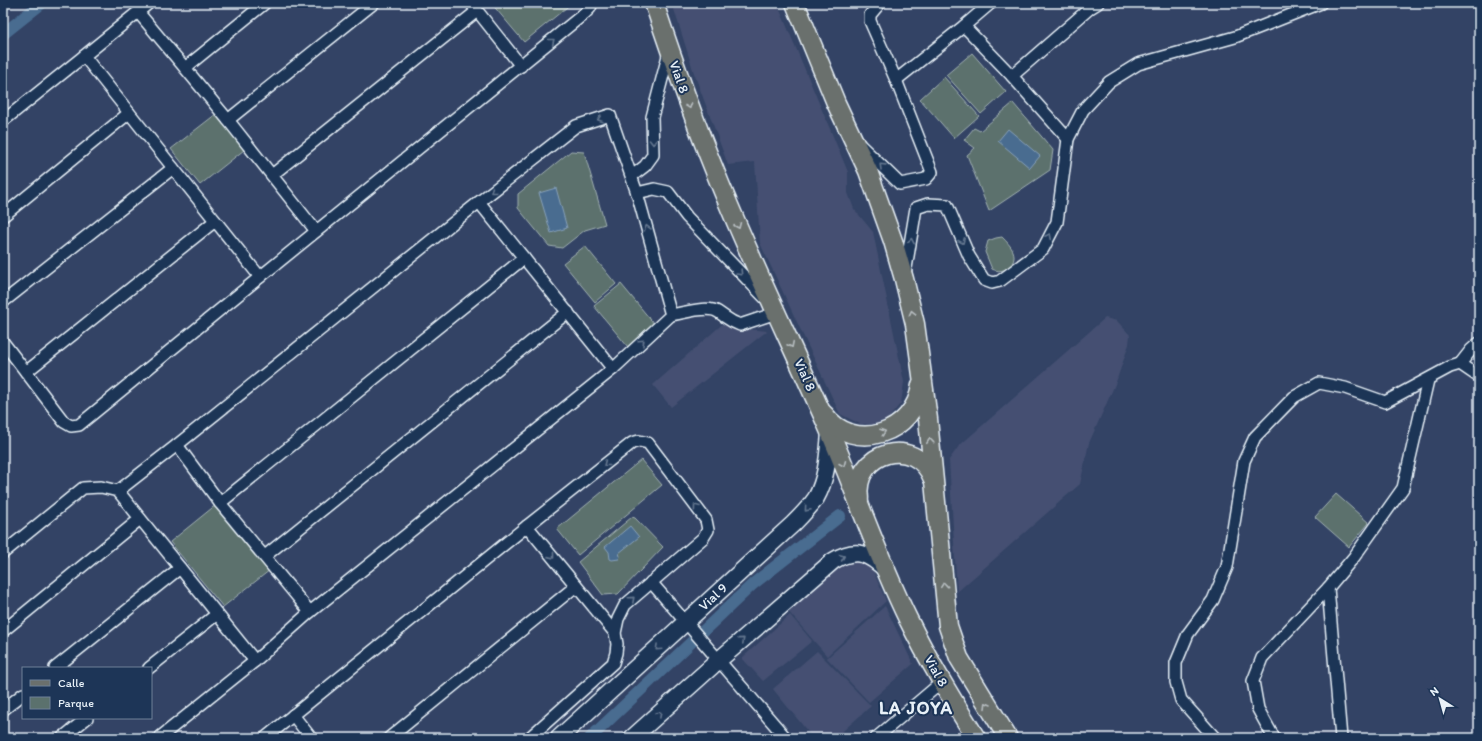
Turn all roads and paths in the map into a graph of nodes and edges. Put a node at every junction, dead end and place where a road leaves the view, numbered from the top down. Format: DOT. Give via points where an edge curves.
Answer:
graph roads {
  1 [pos="149,3"];
  2 [pos="265,3"];
  3 [pos="374,3"];
  4 [pos="592,3"];
  5 [pos="654,3"];
  6 [pos="794,3"];
  7 [pos="880,3"];
  8 [pos="992,3"];
  9 [pos="1098,3"];
  10 [pos="1321,3"];
  11 [pos="474,7"];
  12 [pos="138,12"];
  13 [pos="964,26"];
  14 [pos="670,50"];
  15 [pos="84,56"];
  16 [pos="521,66"];
  17 [pos="185,68"];
  18 [pos="1012,76"];
  19 [pos="896,80"];
  20 [pos="128,114"];
  21 [pos="228,120"];
  22 [pos="3,121"];
  23 [pos="852,137"];
  24 [pos="1068,138"];
  25 [pos="172,168"];
  26 [pos="272,175"];
  27 [pos="632,176"];
  28 [pos="637,193"];
  29 [pos="479,202"];
  30 [pos="3,216"];
  31 [pos="215,221"];
  32 [pos="316,231"];
  33 [pos="524,258"];
  34 [pos="260,277"];
  35 [pos="904,279"];
  36 [pos="3,302"];
  37 [pos="774,309"];
  38 [pos="568,312"];
  39 [pos="671,315"];
  40 [pos="3,342"];
  41 [pos="1479,343"];
  42 [pos="1460,364"];
  43 [pos="613,369"];
  44 [pos="26,372"];
  45 [pos="922,372"];
  46 [pos="1479,377"];
  47 [pos="1428,380"];
  48 [pos="816,401"];
  49 [pos="830,433"];
  50 [pos="177,445"];
  51 [pos="934,481"];
  52 [pos="118,491"];
  53 [pos="220,503"];
  54 [pos="861,506"];
  55 [pos="140,519"];
  56 [pos="527,526"];
  57 [pos="3,553"];
  58 [pos="265,556"];
  59 [pos="180,568"];
  60 [pos="887,571"];
  61 [pos="651,582"];
  62 [pos="576,586"];
  63 [pos="1328,588"];
  64 [pos="310,612"];
  65 [pos="217,614"];
  66 [pos="686,622"];
  67 [pos="3,631"];
  68 [pos="615,633"];
  69 [pos="719,660"];
  70 [pos="255,661"];
  71 [pos="56,667"];
  72 [pos="150,667"];
  73 [pos="942,682"];
  74 [pos="22,695"];
  75 [pos="3,710"];
  76 [pos="293,715"];
  77 [pos="86,719"];
  78 [pos="635,735"];
  79 [pos="62,738"];
  80 [pos="159,738"];
  81 [pos="265,738"];
  82 [pos="312,738"];
  83 [pos="390,738"];
  84 [pos="529,738"];
  85 [pos="558,738"];
  86 [pos="786,738"];
  87 [pos="876,738"];
  88 [pos="976,738"];
  89 [pos="1008,738"];
  90 [pos="1215,738"];
  91 [pos="1274,738"];
  92 [pos="1341,738"];
  1 -- 12 [label="street"];
  2 -- 17 [label="street"];
  3 -- 21 [label="street"];
  16 -- 4 [label="street, one-way" via="585,14"];
  5 -- 14 [label="main road, Vial 8"];
  6 -- 23 [label="main road, Vial 8"];
  7 -- 19 [label="street" via="870,15 870,21"];
  8 -- 13 [label="street"];
  9 -- 18 [label="street"];
  10 -- 24 [label="street" via="1235,37 1138,64 1108,82 1083,110"];
  11 -- 16 [label="street"];
  11 -- 26 [label="street"];
  12 -- 15 [label="street"];
  12 -- 17 [label="street"];
  13 -- 18 [label="street"];
  13 -- 19 [label="street"];
  14 -- 27 [label="street, one-way" via="652,117 653,155 645,166"];
  14 -- 37 [label="main road, Vial 8, one-way" via="714,168"];
  15 -- 20 [label="street"];
  15 -- 22 [label="street"];
  16 -- 32 [label="street"];
  17 -- 21 [label="street"];
  18 -- 24 [label="street"];
  19 -- 23 [label="street, one-way" via="932,172 926,179 900,184"];
  20 -- 25 [label="street"];
  20 -- 30 [label="street"];
  21 -- 26 [label="street"];
  23 -- 35 [label="main road, Vial 8" via="878,197"];
  35 -- 24 [label="street, one-way" via="916,208 928,204 947,205 969,256 984,280 992,283 1000,281 1043,249 1057,222"];
  25 -- 31 [label="street"];
  25 -- 36 [label="street"];
  26 -- 32 [label="street"];
  27 -- 28 [label="street"];
  27 -- 29 [label="street, one-way" via="610,116 576,126"];
  28 -- 37 [label="street, one-way" via="654,189 668,192 687,217"];
  39 -- 28 [label="street, one-way"];
  29 -- 33 [label="street"];
  29 -- 50 [label="street"];
  31 -- 34 [label="street"];
  31 -- 44 [label="street"];
  32 -- 34 [label="street"];
  33 -- 38 [label="street"];
  33 -- 53 [label="street"];
  34 -- 44 [label="street" via="79,425 71,426 64,422"];
  45 -- 35 [label="main road, Vial 8, one-way" via="915,324"];
  37 -- 39 [label="street" via="740,326 729,321 718,311 708,308"];
  37 -- 48 [label="main road, Vial 8, one-way"];
  38 -- 43 [label="street"];
  38 -- 58 [label="street"];
  43 -- 39 [label="street, one-way"];
  40 -- 44 [label="street"];
  41 -- 42 [label="street"];
  42 -- 46 [label="street"];
  42 -- 47 [label="street"];
  43 -- 64 [label="street"];
  48 -- 45 [label="main road, one-way" via="826,417 840,428 858,434 885,432 897,426 913,409 920,392"];
  51 -- 45 [label="main road, Vial 8, one-way"];
  47 -- 63 [label="street" via="1403,488 1354,557"];
  47 -- 90 [label="street" via="1385,402 1345,388 1319,383 1294,397 1255,437 1244,461 1227,567 1214,600 1188,634 1176,663 1176,682 1181,700"];
  48 -- 49 [label="main road, Vial 8"];
  49 -- 54 [label="main road, Vial 8, one-way"];
  49 -- 66 [label="street, Vial 9, one-way" via="826,470 815,498 793,524"];
  50 -- 52 [label="street"];
  50 -- 53 [label="street"];
  51 -- 54 [label="main road" via="927,467 915,457 900,453 884,455 870,463 861,476 858,491"];
  89 -- 51 [label="main road, Vial 8, one-way" via="959,658 948,626"];
  52 -- 55 [label="street"];
  52 -- 57 [label="street" via="101,487 83,488"];
  53 -- 58 [label="street"];
  54 -- 60 [label="main road, Vial 8"];
  55 -- 59 [label="street"];
  55 -- 67 [label="street"];
  61 -- 56 [label="street, one-way" via="703,538 708,526 648,443 632,443"];
  56 -- 62 [label="street, one-way"];
  56 -- 76 [label="street"];
  58 -- 64 [label="street"];
  59 -- 65 [label="street"];
  59 -- 71 [label="street"];
  69 -- 60 [label="street, one-way" via="842,556 850,553 866,555"];
  60 -- 73 [label="main road, Vial 8" via="908,618"];
  61 -- 66 [label="street"];
  68 -- 61 [label="street, one-way" via="618,619 625,606"];
  62 -- 68 [label="street"];
  62 -- 83 [label="street"];
  63 -- 91 [label="street" via="1262,658 1253,681 1258,708"];
  63 -- 92 [label="street"];
  64 -- 70 [label="street"];
  65 -- 70 [label="street"];
  65 -- 72 [label="street"];
  66 -- 69 [label="street"];
  66 -- 85 [label="street, Vial 9, one-way"];
  68 -- 84 [label="street" via="617,644 613,663"];
  78 -- 69 [label="street, one-way"];
  69 -- 86 [label="street"];
  70 -- 80 [label="street"];
  73 -- 87 [label="street"];
  73 -- 88 [label="main road, Vial 8"];
  74 -- 75 [label="street"];
  76 -- 81 [label="street"];
  76 -- 82 [label="street"];
  77 -- 79 [label="street"];
}
